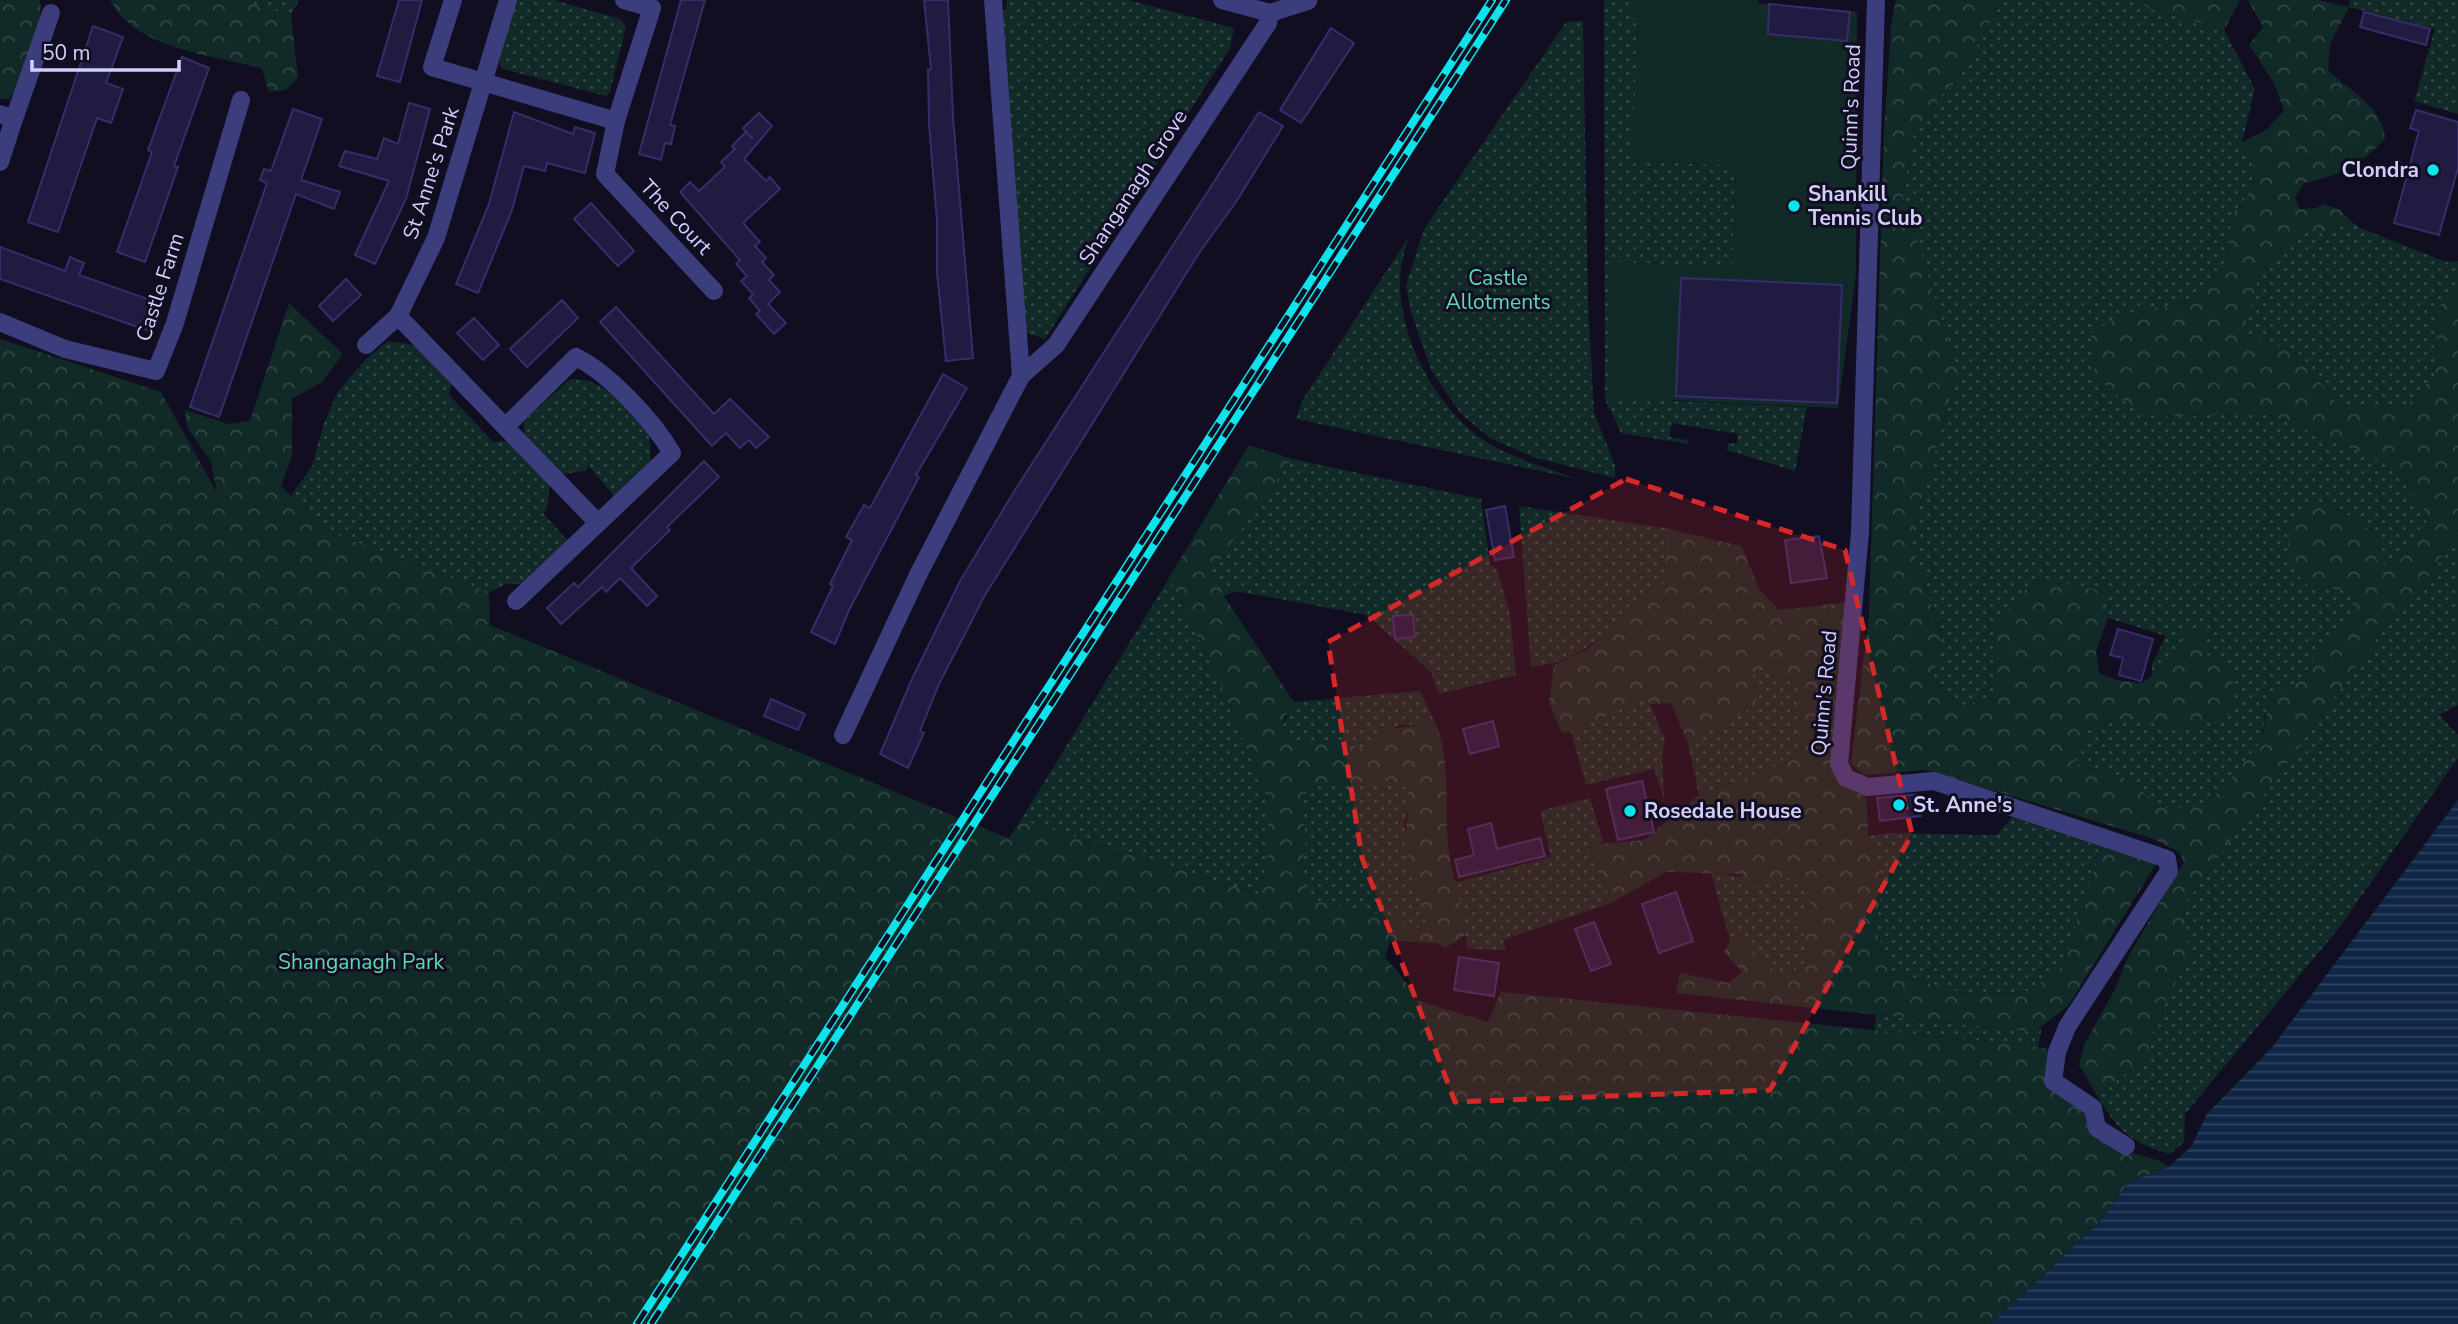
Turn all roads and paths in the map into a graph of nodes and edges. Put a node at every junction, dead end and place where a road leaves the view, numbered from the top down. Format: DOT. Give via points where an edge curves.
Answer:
graph roads {
  1 [pos="453,0"];
  2 [pos="508,0"];
  3 [pos="624,0"];
  4 [pos="993,0"];
  5 [pos="1222,0"];
  6 [pos="1877,0"];
  7 [pos="1308,1"];
  8 [pos="51,13"];
  9 [pos="1270,13"];
  10 [pos="484,81"];
  11 [pos="241,100"];
  12 [pos="7,116"];
  13 [pos="616,121"];
  14 [pos="0,162"];
  15 [pos="714,291"];
  16 [pos="398,316"];
  17 [pos="0,323"];
  18 [pos="366,345"];
  19 [pos="1021,376"];
  20 [pos="506,426"];
  21 [pos="598,523"];
  22 [pos="516,601"];
  23 [pos="843,735"];
  24 [pos="2126,1146"];
  1 -- 10 [label="street" via="432,67"];
  2 -- 10 [label="street, St Anne's Park"];
  3 -- 13 [label="street" via="652,8"];
  4 -- 19 [label="street"];
  5 -- 9 [label="street"];
  6 -- 24 [label="street, Quinn's Road" via="1860,532 1839,764 1846,778 1868,787 1934,780 2167,859 2169,871 2067,1027 2053,1066 2053,1081 2093,1108 2097,1128"];
  7 -- 9 [label="street"];
  8 -- 12 [label="street"];
  9 -- 19 [label="street, Shanganagh Grove" via="1268,23 1056,345"];
  10 -- 13 [label="street"];
  10 -- 16 [label="street, St Anne's Park" via="436,238"];
  11 -- 17 [label="street, Castle Farm" via="175,323 156,371 65,349"];
  12 -- 14 [label="street"];
  13 -- 15 [label="street, The Court" via="605,174"];
  16 -- 18 [label="street, St Anne's Park"];
  16 -- 20 [label="street"];
  19 -- 23 [label="street, Shanganagh Grove" via="918,575"];
  20 -- 21 [label="street"];
  20 -- 21 [label="street" via="576,357 592,365 659,432 672,453"];
  21 -- 22 [label="street"];
}
